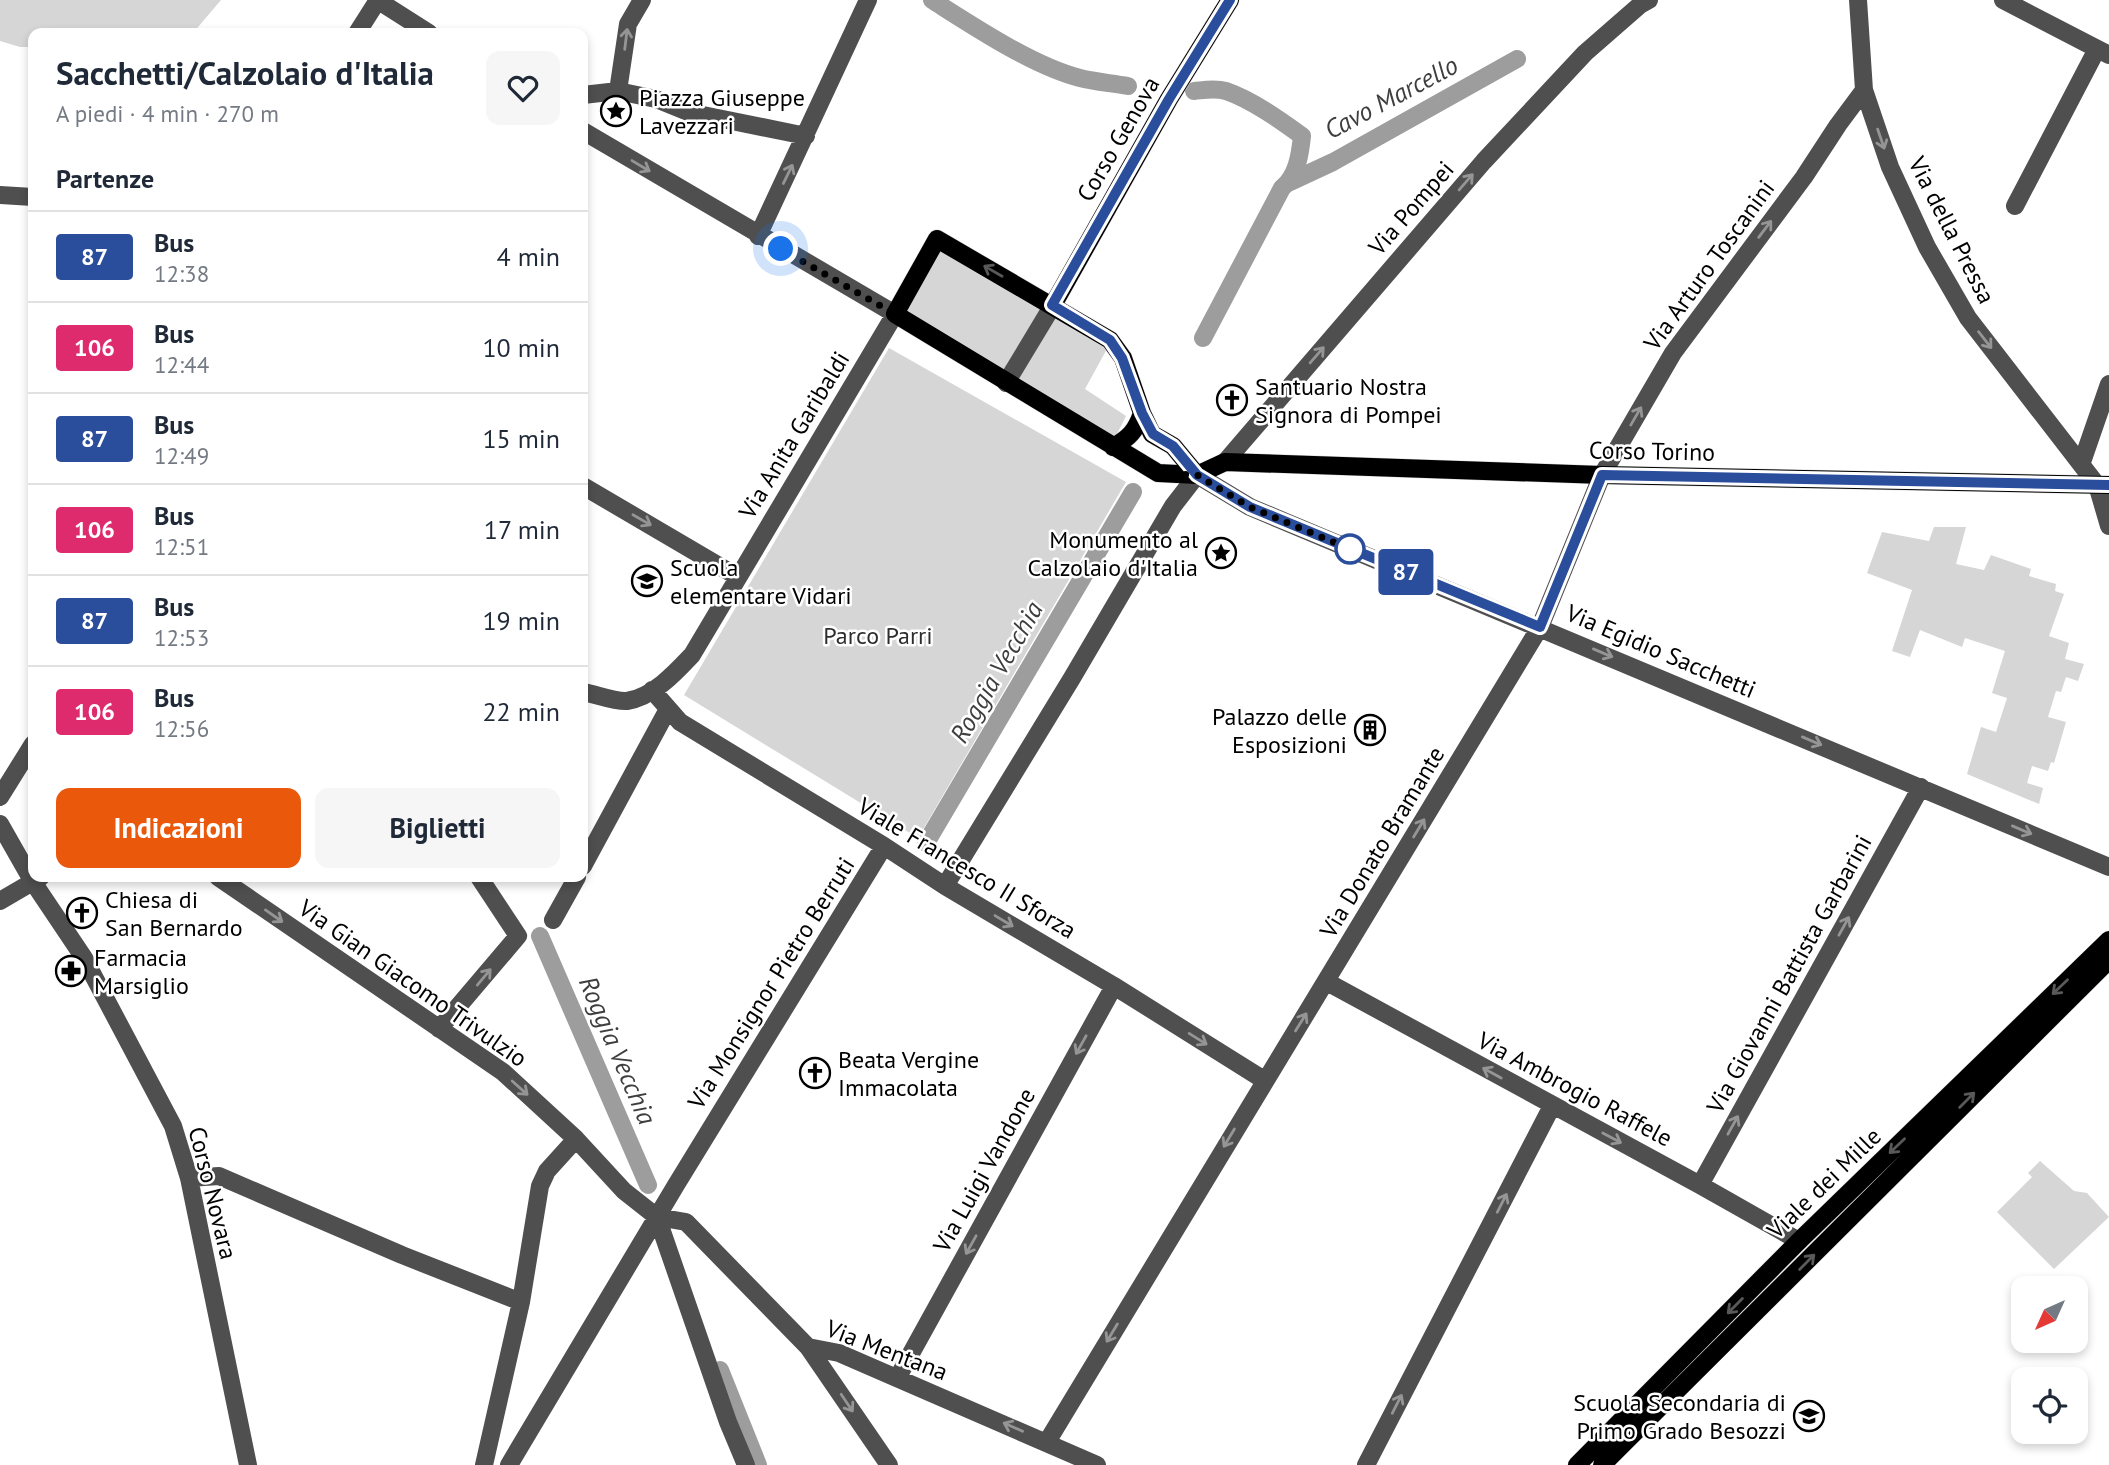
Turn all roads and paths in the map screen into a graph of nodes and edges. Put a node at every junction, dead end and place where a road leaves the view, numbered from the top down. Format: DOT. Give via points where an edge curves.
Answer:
graph roads {
  1 [pos="378,0"];
  2 [pos="642,0"];
  3 [pos="868,0"];
  4 [pos="1230,0"];
  5 [pos="1858,0"];
  6 [pos="2003,0"];
  7 [pos="1641,2"];
  8 [pos="360,28"];
  9 [pos="421,28"];
  10 [pos="2103,52"];
  11 [pos="619,86"];
  12 [pos="1864,90"];
  13 [pos="588,94"];
  14 [pos="588,134"];
  15 [pos="806,136"];
  16 [pos="0,195"];
  17 [pos="28,197"];
  18 [pos="2015,206"];
  19 [pos="758,236"];
  20 [pos="1052,305"];
  21 [pos="895,314"];
  22 [pos="1006,383"];
  23 [pos="2109,384"];
  24 [pos="1142,413"];
  25 [pos="1113,447"];
  26 [pos="1225,462"];
  27 [pos="2082,462"];
  28 [pos="1197,475"];
  29 [pos="1602,475"];
  30 [pos="2103,485"];
  31 [pos="588,489"];
  32 [pos="2109,526"];
  33 [pos="738,577"];
  34 [pos="1540,627"];
  35 [pos="652,690"];
  36 [pos="588,693"];
  37 [pos="668,709"];
  38 [pos="28,752"];
  39 [pos="1921,787"];
  40 [pos="0,797"];
  41 [pos="0,824"];
  42 [pos="884,846"];
  43 [pos="588,857"];
  44 [pos="28,866"];
  45 [pos="2109,867"];
  46 [pos="32,882"];
  47 [pos="39,882"];
  48 [pos="225,882"];
  49 [pos="482,882"];
  50 [pos="574,882"];
  51 [pos="945,886"];
  52 [pos="0,901"];
  53 [pos="553,920"];
  54 [pos="2109,940"];
  55 [pos="2109,960"];
  56 [pos="1327,982"];
  57 [pos="1114,986"];
  58 [pos="439,1029"];
  59 [pos="1264,1080"];
  60 [pos="1552,1106"];
  61 [pos="576,1139"];
  62 [pos="189,1178"];
  63 [pos="1700,1185"];
  64 [pos="657,1217"];
  65 [pos="1799,1241"];
  66 [pos="521,1302"];
  67 [pos="808,1347"];
  68 [pos="898,1377"];
  69 [pos="1047,1442"];
  70 [pos="248,1465"];
  71 [pos="484,1465"];
  72 [pos="509,1465"];
  73 [pos="746,1465"];
  74 [pos="889,1465"];
  75 [pos="1097,1465"];
  76 [pos="1366,1465"];
  77 [pos="1577,1465"];
  78 [pos="1602,1465"];
  1 -- 8 [label="street"];
  1 -- 9 [label="street"];
  11 -- 2 [label="street, one-way" via="628,24"];
  3 -- 15 [label="street"];
  4 -- 20 [label="main road, Corso Genova"];
  5 -- 12 [label="street, Via della Pressa"];
  6 -- 10 [label="street"];
  26 -- 7 [label="street, Via Pompei, one-way" via="1484,161 1585,53"];
  10 -- 18 [label="street"];
  11 -- 13 [label="street"];
  11 -- 15 [label="street" via="688,112"];
  12 -- 27 [label="street, Via della Pressa, one-way" via="1890,167 1927,247 1968,318"];
  29 -- 12 [label="street, Via Arturo Toscanini, one-way" via="1673,353"];
  14 -- 19 [label="street, one-way"];
  19 -- 15 [label="street, one-way"];
  16 -- 17 [label="street"];
  19 -- 21 [label="street"];
  20 -- 21 [label="main road, one-way" via="937,239"];
  20 -- 22 [label="street"];
  20 -- 24 [label="main road" via="1110,340 1122,358"];
  21 -- 22 [label="main road"];
  21 -- 33 [label="street, Via Anita Garibaldi"];
  22 -- 25 [label="main road"];
  23 -- 27 [label="street"];
  24 -- 25 [label="main road" via="1129,437"];
  24 -- 28 [label="main road" via="1153,434 1173,446"];
  25 -- 28 [label="main road" via="1158,473"];
  26 -- 28 [label="main road, Corso Torino"];
  26 -- 29 [label="main road, Corso Torino"];
  27 -- 30 [label="street, Via della Pressa"];
  28 -- 34 [label="street, Via Egidio Sacchetti" via="1250,507"];
  28 -- 51 [label="street" via="1172,506"];
  29 -- 30 [label="main road, Corso Torino"];
  29 -- 34 [label="street, Via Arturo Toscanini"];
  30 -- 32 [label="street, Via della Pressa"];
  31 -- 33 [label="street, one-way"];
  33 -- 35 [label="street, Via Anita Garibaldi" via="692,655"];
  34 -- 39 [label="street, Via Egidio Sacchetti, one-way"];
  56 -- 34 [label="street, Via Donato Bramante, one-way"];
  35 -- 36 [label="street, Via Anita Garibaldi" via="626,701"];
  35 -- 37 [label="street, Viale Francesco II Sforza"];
  37 -- 42 [label="street, Viale Francesco II Sforza" via="680,722"];
  37 -- 43 [label="street"];
  38 -- 40 [label="street"];
  39 -- 45 [label="street, Via Egidio Sacchetti, one-way"];
  63 -- 39 [label="street, Via Giovanni Battista Garbarini, one-way"];
  41 -- 44 [label="street, Corso Novara"];
  42 -- 51 [label="street, Viale Francesco II Sforza"];
  42 -- 64 [label="street, Via Monsignor Pietro Berruti"];
  46 -- 52 [label="street"];
  47 -- 62 [label="street, Corso Novara" via="154,1088 173,1126"];
  48 -- 58 [label="street, Via Gian Giacomo Trivulzio, one-way"];
  58 -- 49 [label="street, one-way" via="518,936"];
  50 -- 53 [label="street"];
  51 -- 57 [label="street, Viale Francesco II Sforza, one-way"];
  54 -- 65 [label="main road, Viale dei Mille, one-way"];
  78 -- 55 [label="main road, Viale dei Mille, one-way"];
  59 -- 56 [label="street, Via Donato Bramante, one-way"];
  60 -- 56 [label="street, Via Ambrogio Raffele, one-way"];
  57 -- 59 [label="street, Viale Francesco II Sforza, one-way"];
  57 -- 68 [label="street, Via Luigi Vandone, one-way"];
  58 -- 61 [label="street, Via Gian Giacomo Trivulzio, one-way" via="503,1072"];
  59 -- 69 [label="street, Via Donato Bramante, one-way"];
  60 -- 63 [label="street, Via Ambrogio Raffele, one-way"];
  76 -- 60 [label="street, one-way"];
  61 -- 64 [label="street, Via Gian Giacomo Trivulzio" via="624,1191"];
  61 -- 66 [label="street" via="547,1171 540,1186"];
  62 -- 66 [label="street" via="219,1176"];
  62 -- 70 [label="street, Corso Novara"];
  63 -- 65 [label="street, Via Ambrogio Raffele"];
  64 -- 67 [label="street, Via Mentana" via="685,1223"];
  64 -- 72 [label="street, Via Monsignor Pietro Berruti"];
  64 -- 73 [label="street"];
  65 -- 77 [label="main road, Viale dei Mille, one-way"];
  66 -- 71 [label="street"];
  67 -- 68 [label="street, Via Mentana" via="839,1353"];
  67 -- 74 [label="street, one-way"];
  69 -- 68 [label="street, Via Mentana, one-way"];
  69 -- 75 [label="street, Via Mentana"];
}
